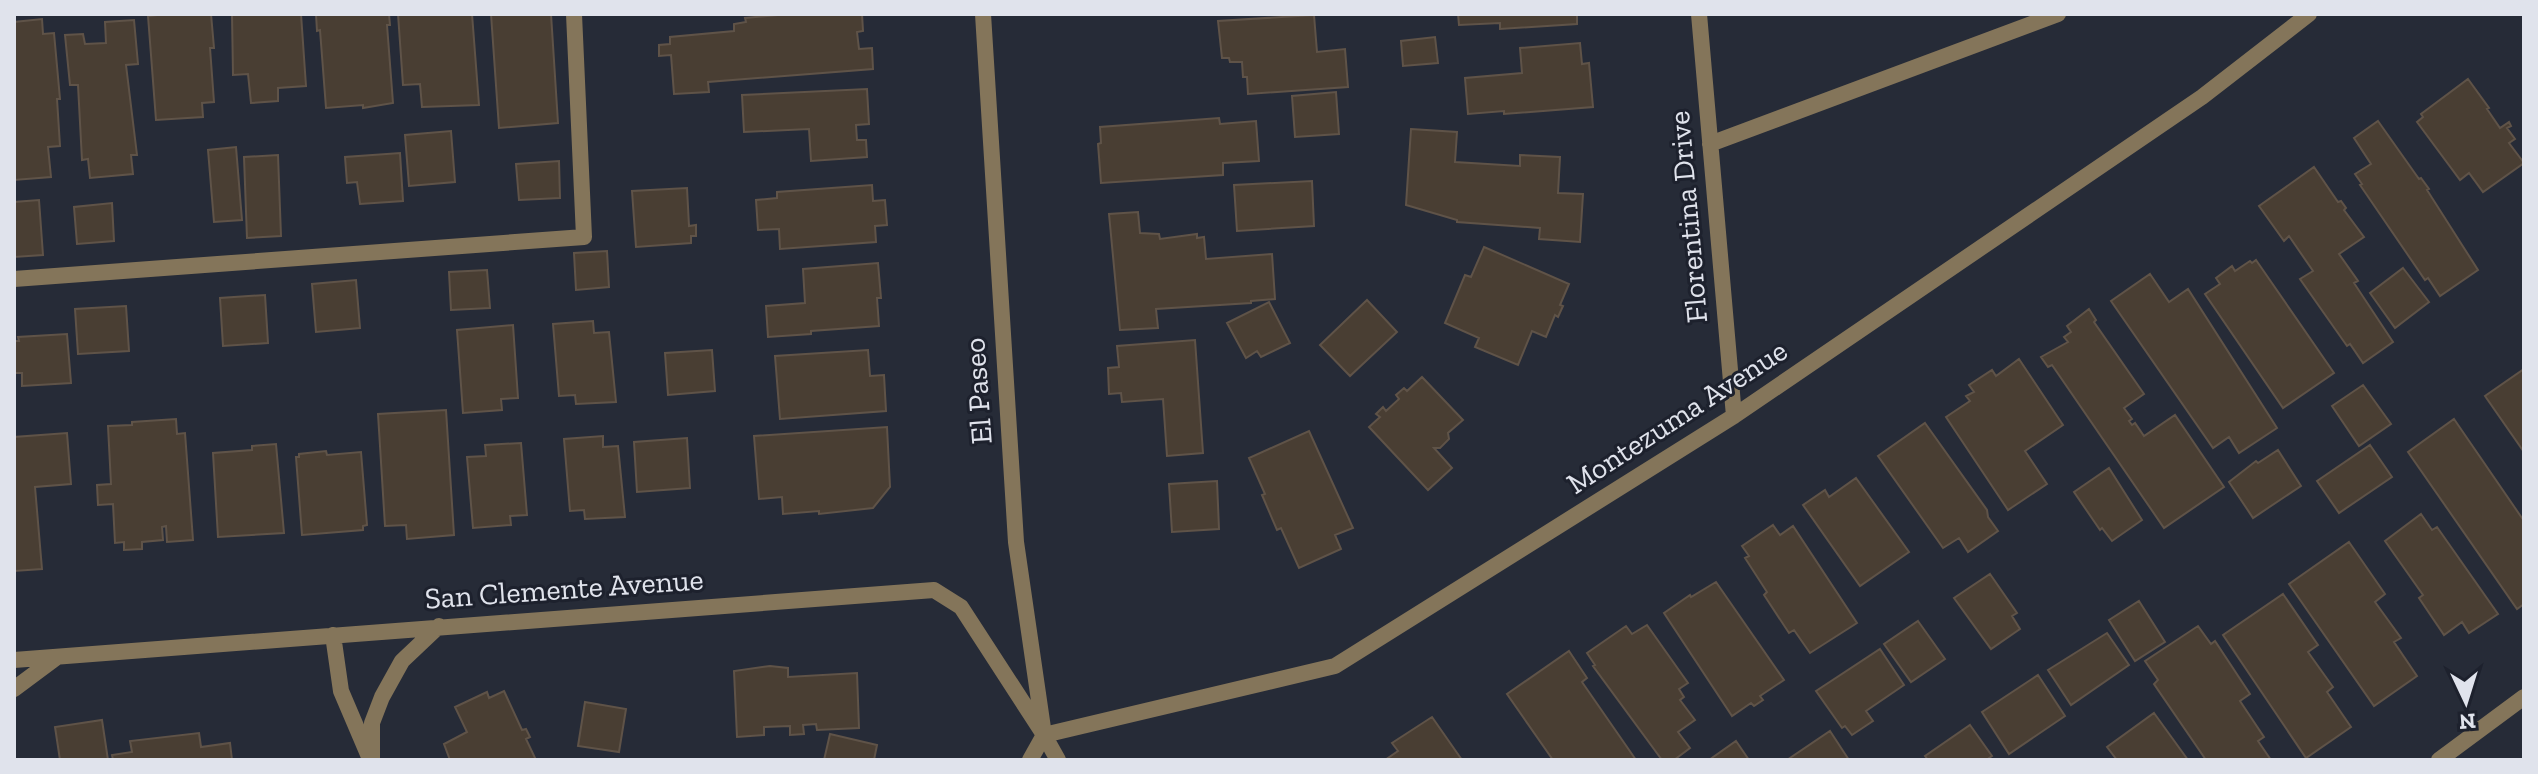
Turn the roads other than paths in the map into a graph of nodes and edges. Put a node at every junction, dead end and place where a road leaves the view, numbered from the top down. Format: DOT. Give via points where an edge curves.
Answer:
graph roads {
  1 [pos="574,14"];
  2 [pos="983,14"];
  3 [pos="1699,14"];
  4 [pos="2058,14"];
  5 [pos="2309,14"];
  6 [pos="1710,144"];
  7 [pos="14,279"];
  8 [pos="1734,416"];
  9 [pos="439,626"];
  10 [pos="333,635"];
  11 [pos="58,657"];
  12 [pos="14,660"];
  13 [pos="14,689"];
  14 [pos="2524,697"];
  15 [pos="1044,735"];
  16 [pos="372,760"];
  17 [pos="1030,760"];
  18 [pos="1058,760"];
  19 [pos="2439,760"];
  1 -- 7 [label="street" via="584,237"];
  2 -- 15 [label="street, El Paseo" via="1016,542"];
  3 -- 6 [label="street, Florentina Drive"];
  4 -- 6 [label="street"];
  5 -- 8 [label="street, Montezuma Avenue" via="2202,97"];
  6 -- 8 [label="street, Florentina Drive"];
  8 -- 15 [label="street, Montezuma Avenue" via="1335,666"];
  9 -- 10 [label="street, San Clemente Avenue"];
  9 -- 15 [label="street, San Clemente Avenue" via="934,590 961,607"];
  9 -- 16 [label="street" via="402,661 382,697 372,723"];
  10 -- 11 [label="street, San Clemente Avenue"];
  10 -- 16 [label="street" via="341,691"];
  11 -- 12 [label="street, San Clemente Avenue"];
  11 -- 13 [label="street"];
  14 -- 19 [label="street"];
  15 -- 17 [label="street"];
  15 -- 18 [label="street, El Paseo"];
}
